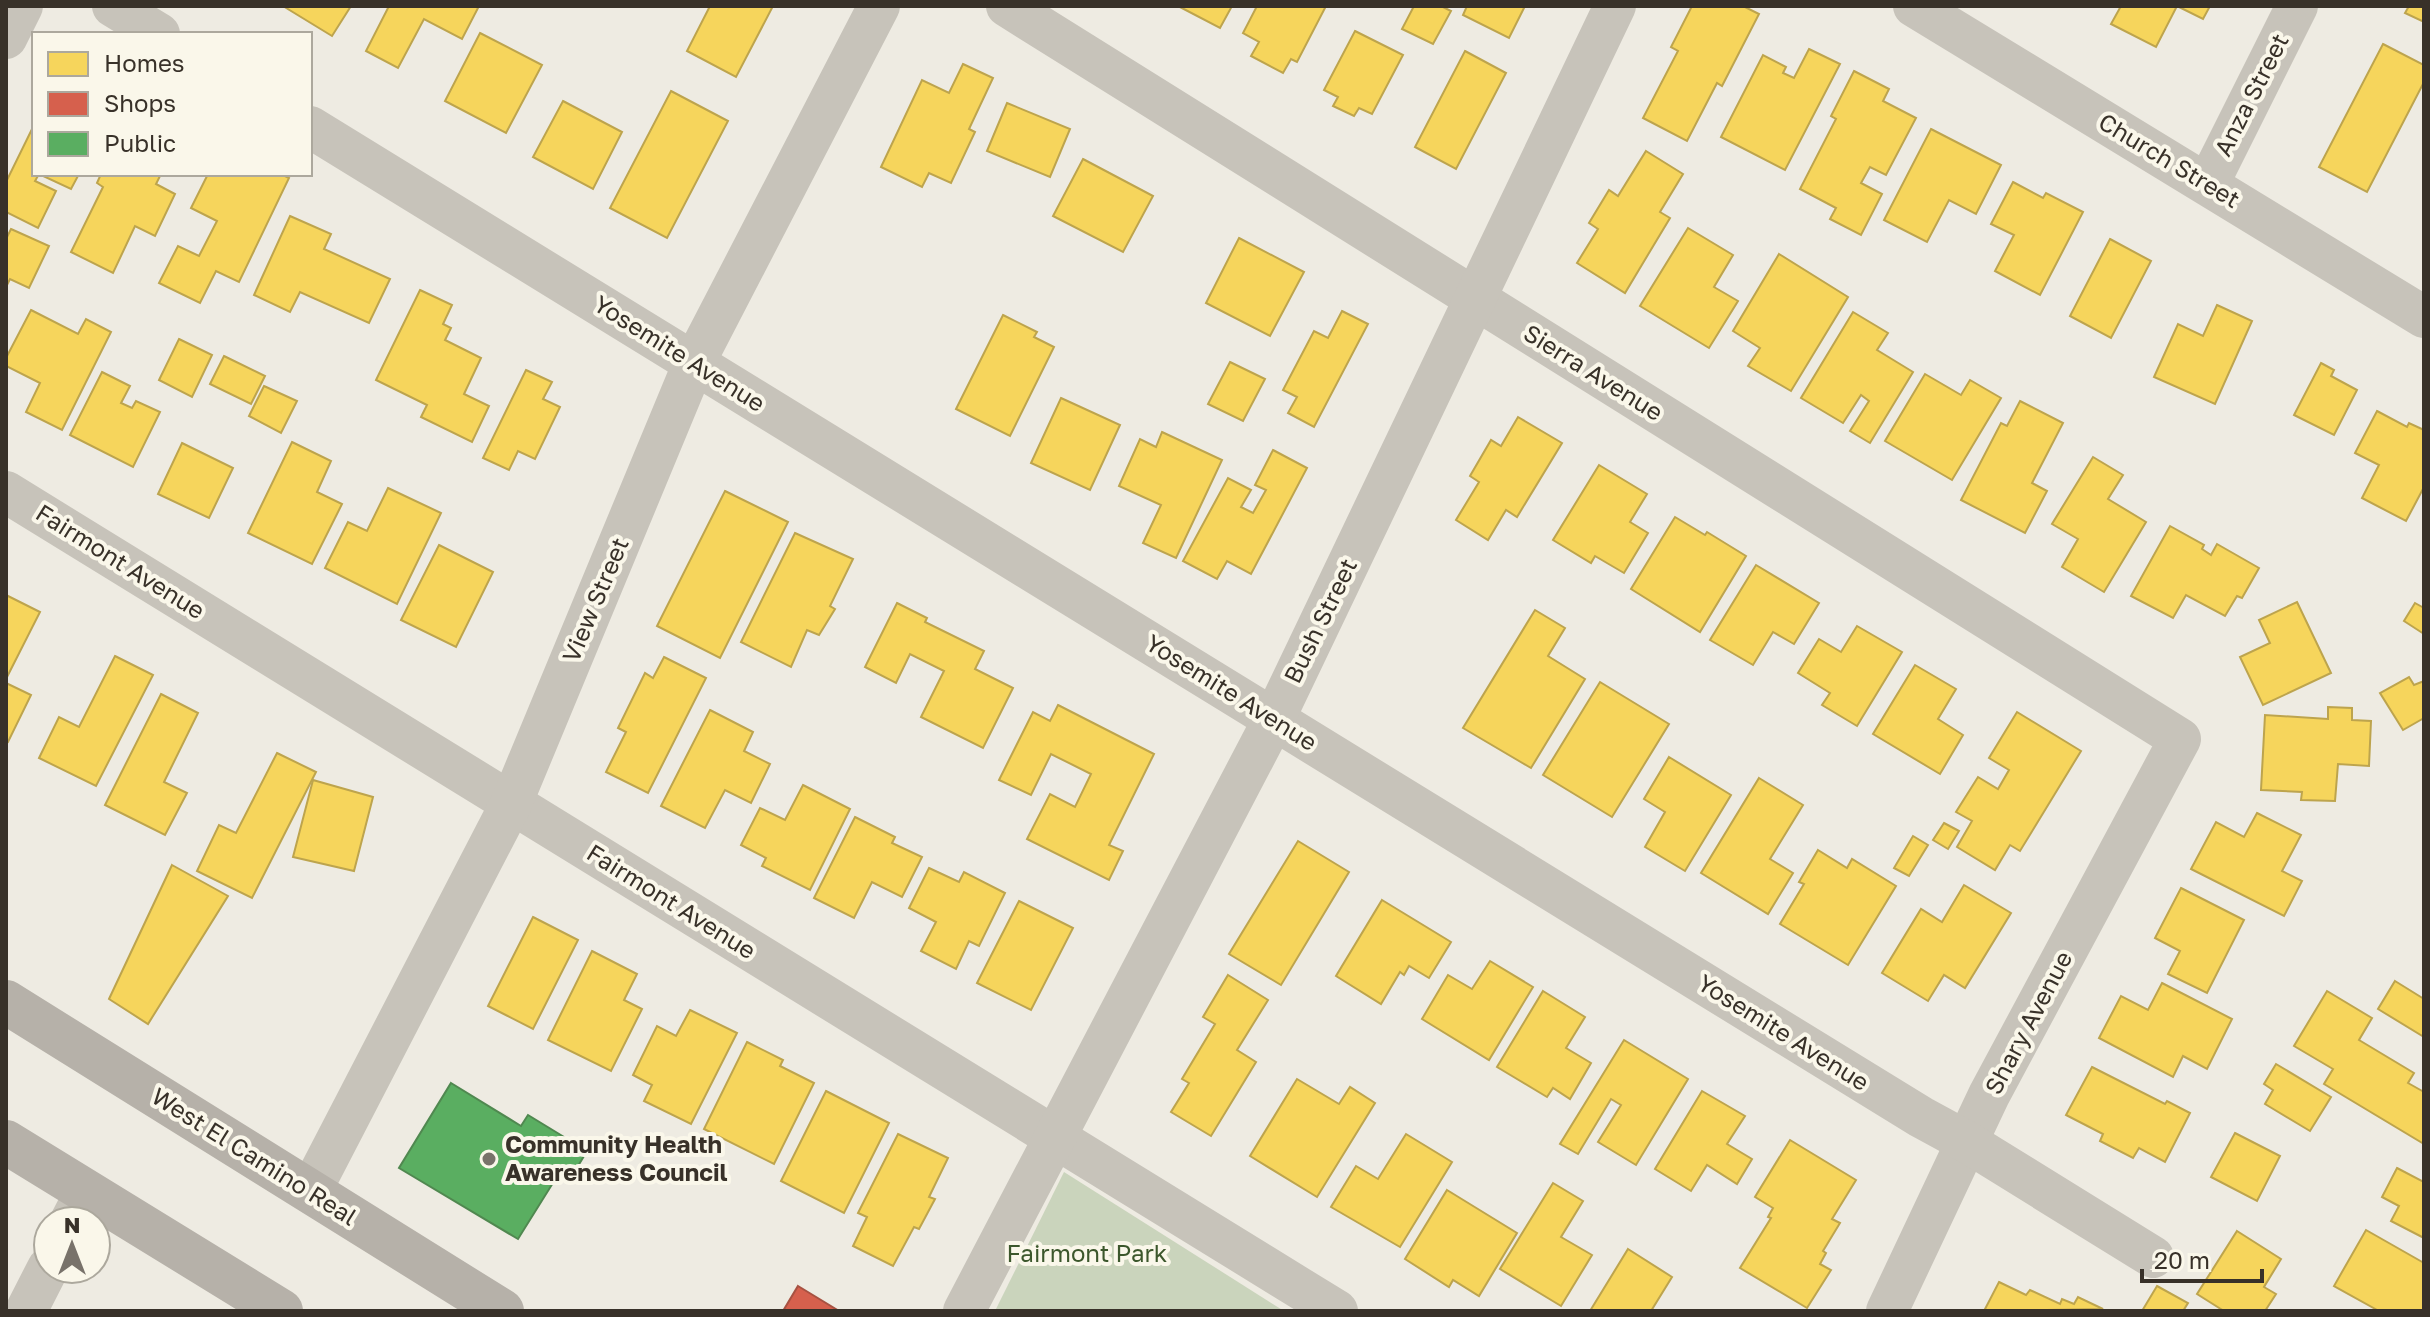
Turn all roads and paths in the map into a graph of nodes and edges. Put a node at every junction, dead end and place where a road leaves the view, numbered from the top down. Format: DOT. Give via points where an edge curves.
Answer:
graph roads {
  1 [pos="22,6"];
  2 [pos="113,6"];
  3 [pos="879,6"];
  4 [pos="1007,6"];
  5 [pos="1615,6"];
  6 [pos="1914,6"];
  7 [pos="2297,6"];
  8 [pos="156,32"];
  9 [pos="6,38"];
  10 [pos="312,128"];
  11 [pos="2208,184"];
  12 [pos="1476,299"];
  13 [pos="2424,317"];
  14 [pos="694,363"];
  15 [pos="6,492"];
  16 [pos="1274,719"];
  17 [pos="2180,739"];
  18 [pos="511,804"];
  19 [pos="6,1002"];
  20 [pos="1055,1137"];
  21 [pos="6,1142"];
  22 [pos="1967,1142"];
  23 [pos="310,1192"];
  24 [pos="77,1205"];
  25 [pos="112,1224"];
  26 [pos="2153,1257"];
  27 [pos="39,1285"];
  28 [pos="26,1311"];
  29 [pos="281,1311"];
  30 [pos="502,1311"];
  31 [pos="964,1311"];
  32 [pos="1337,1311"];
  33 [pos="1887,1311"];
  1 -- 9 [label="street"];
  2 -- 8 [label="street"];
  3 -- 14 [label="street, View Street"];
  4 -- 12 [label="street, Sierra Avenue"];
  5 -- 12 [label="street, Bush Street"];
  6 -- 11 [label="street, Church Street"];
  7 -- 11 [label="street, Anza Street"];
  10 -- 14 [label="street, Yosemite Avenue"];
  11 -- 13 [label="street, Church Street"];
  12 -- 16 [label="street, Bush Street"];
  12 -- 17 [label="street, Sierra Avenue"];
  14 -- 16 [label="street, Yosemite Avenue"];
  14 -- 18 [label="street, View Street"];
  15 -- 18 [label="street, Fairmont Avenue"];
  16 -- 20 [label="street, Bush Street"];
  16 -- 22 [label="street, Yosemite Avenue"];
  17 -- 22 [label="street, Shary Avenue"];
  18 -- 20 [label="street, Fairmont Avenue"];
  18 -- 23 [label="street, View Street"];
  19 -- 23 [label="main road, West El Camino Real"];
  20 -- 31 [label="street, Bush Street"];
  20 -- 32 [label="street, Fairmont Avenue"];
  21 -- 24 [label="main road"];
  22 -- 26 [label="street, Yosemite Avenue"];
  22 -- 33 [label="street, Shary Avenue"];
  23 -- 30 [label="main road, West El Camino Real"];
  25 -- 29 [label="main road"];
  27 -- 28 [label="street"];
}
